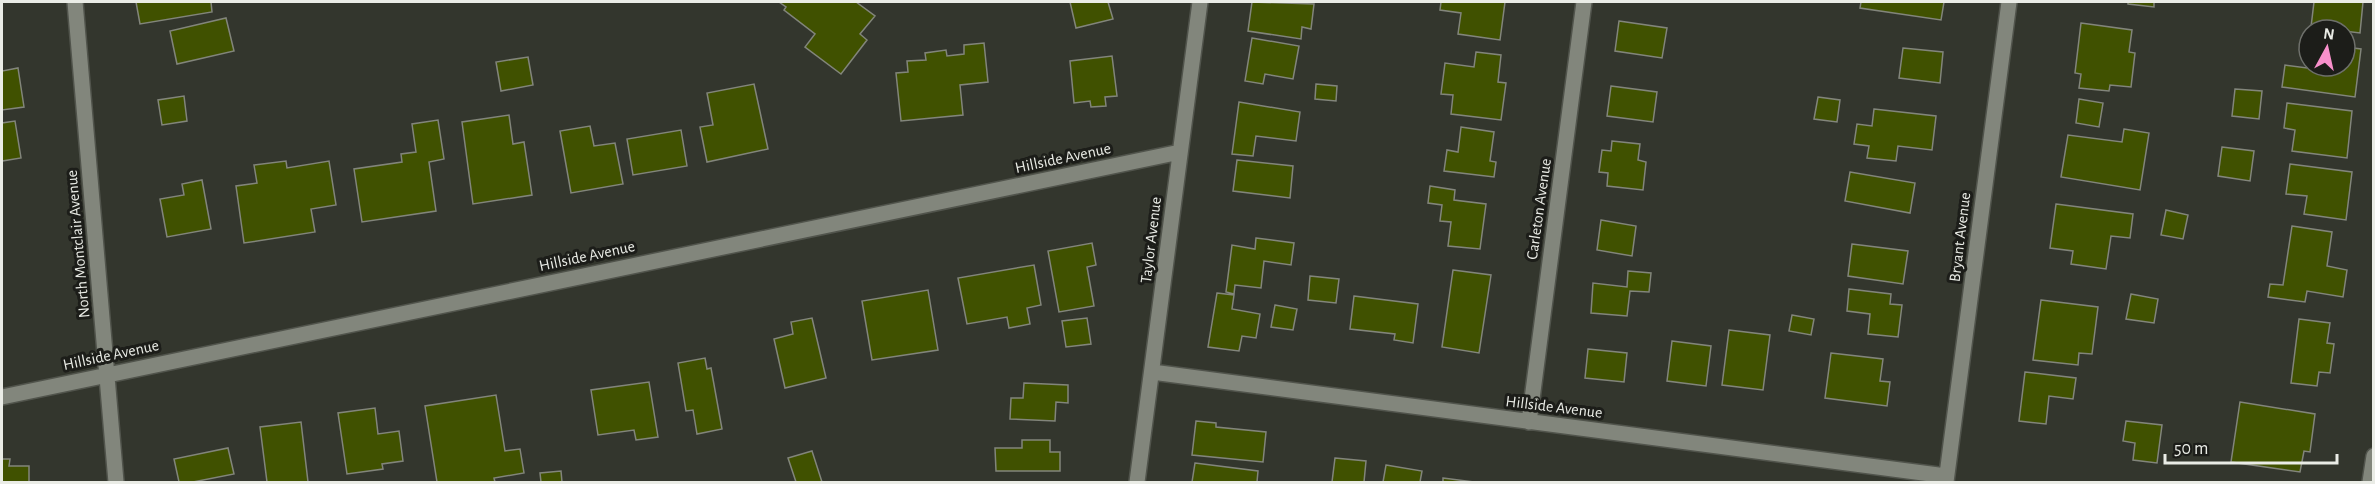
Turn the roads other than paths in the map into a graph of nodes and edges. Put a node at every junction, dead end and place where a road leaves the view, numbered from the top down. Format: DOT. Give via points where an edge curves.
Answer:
graph roads {
  1 [pos="75,2"];
  2 [pos="1200,2"];
  3 [pos="1584,2"];
  4 [pos="2009,2"];
  5 [pos="1180,152"];
  6 [pos="1152,372"];
  7 [pos="107,375"];
  8 [pos="2,397"];
  9 [pos="1529,422"];
  10 [pos="2373,456"];
  11 [pos="1946,479"];
  12 [pos="116,483"];
  13 [pos="1137,483"];
  14 [pos="2370,483"];
  1 -- 7 [label="street, North Montclair Avenue"];
  2 -- 5 [label="street, Taylor Avenue"];
  3 -- 9 [label="street, Carleton Avenue"];
  4 -- 11 [label="street, Bryant Avenue"];
  5 -- 6 [label="street, Taylor Avenue"];
  5 -- 7 [label="street, Hillside Avenue"];
  6 -- 9 [label="street, Hillside Avenue"];
  6 -- 13 [label="street, Taylor Avenue"];
  7 -- 8 [label="street, Hillside Avenue"];
  7 -- 12 [label="street, North Montclair Avenue"];
  9 -- 11 [label="street, Hillside Avenue"];
  10 -- 14 [label="street"];
}
